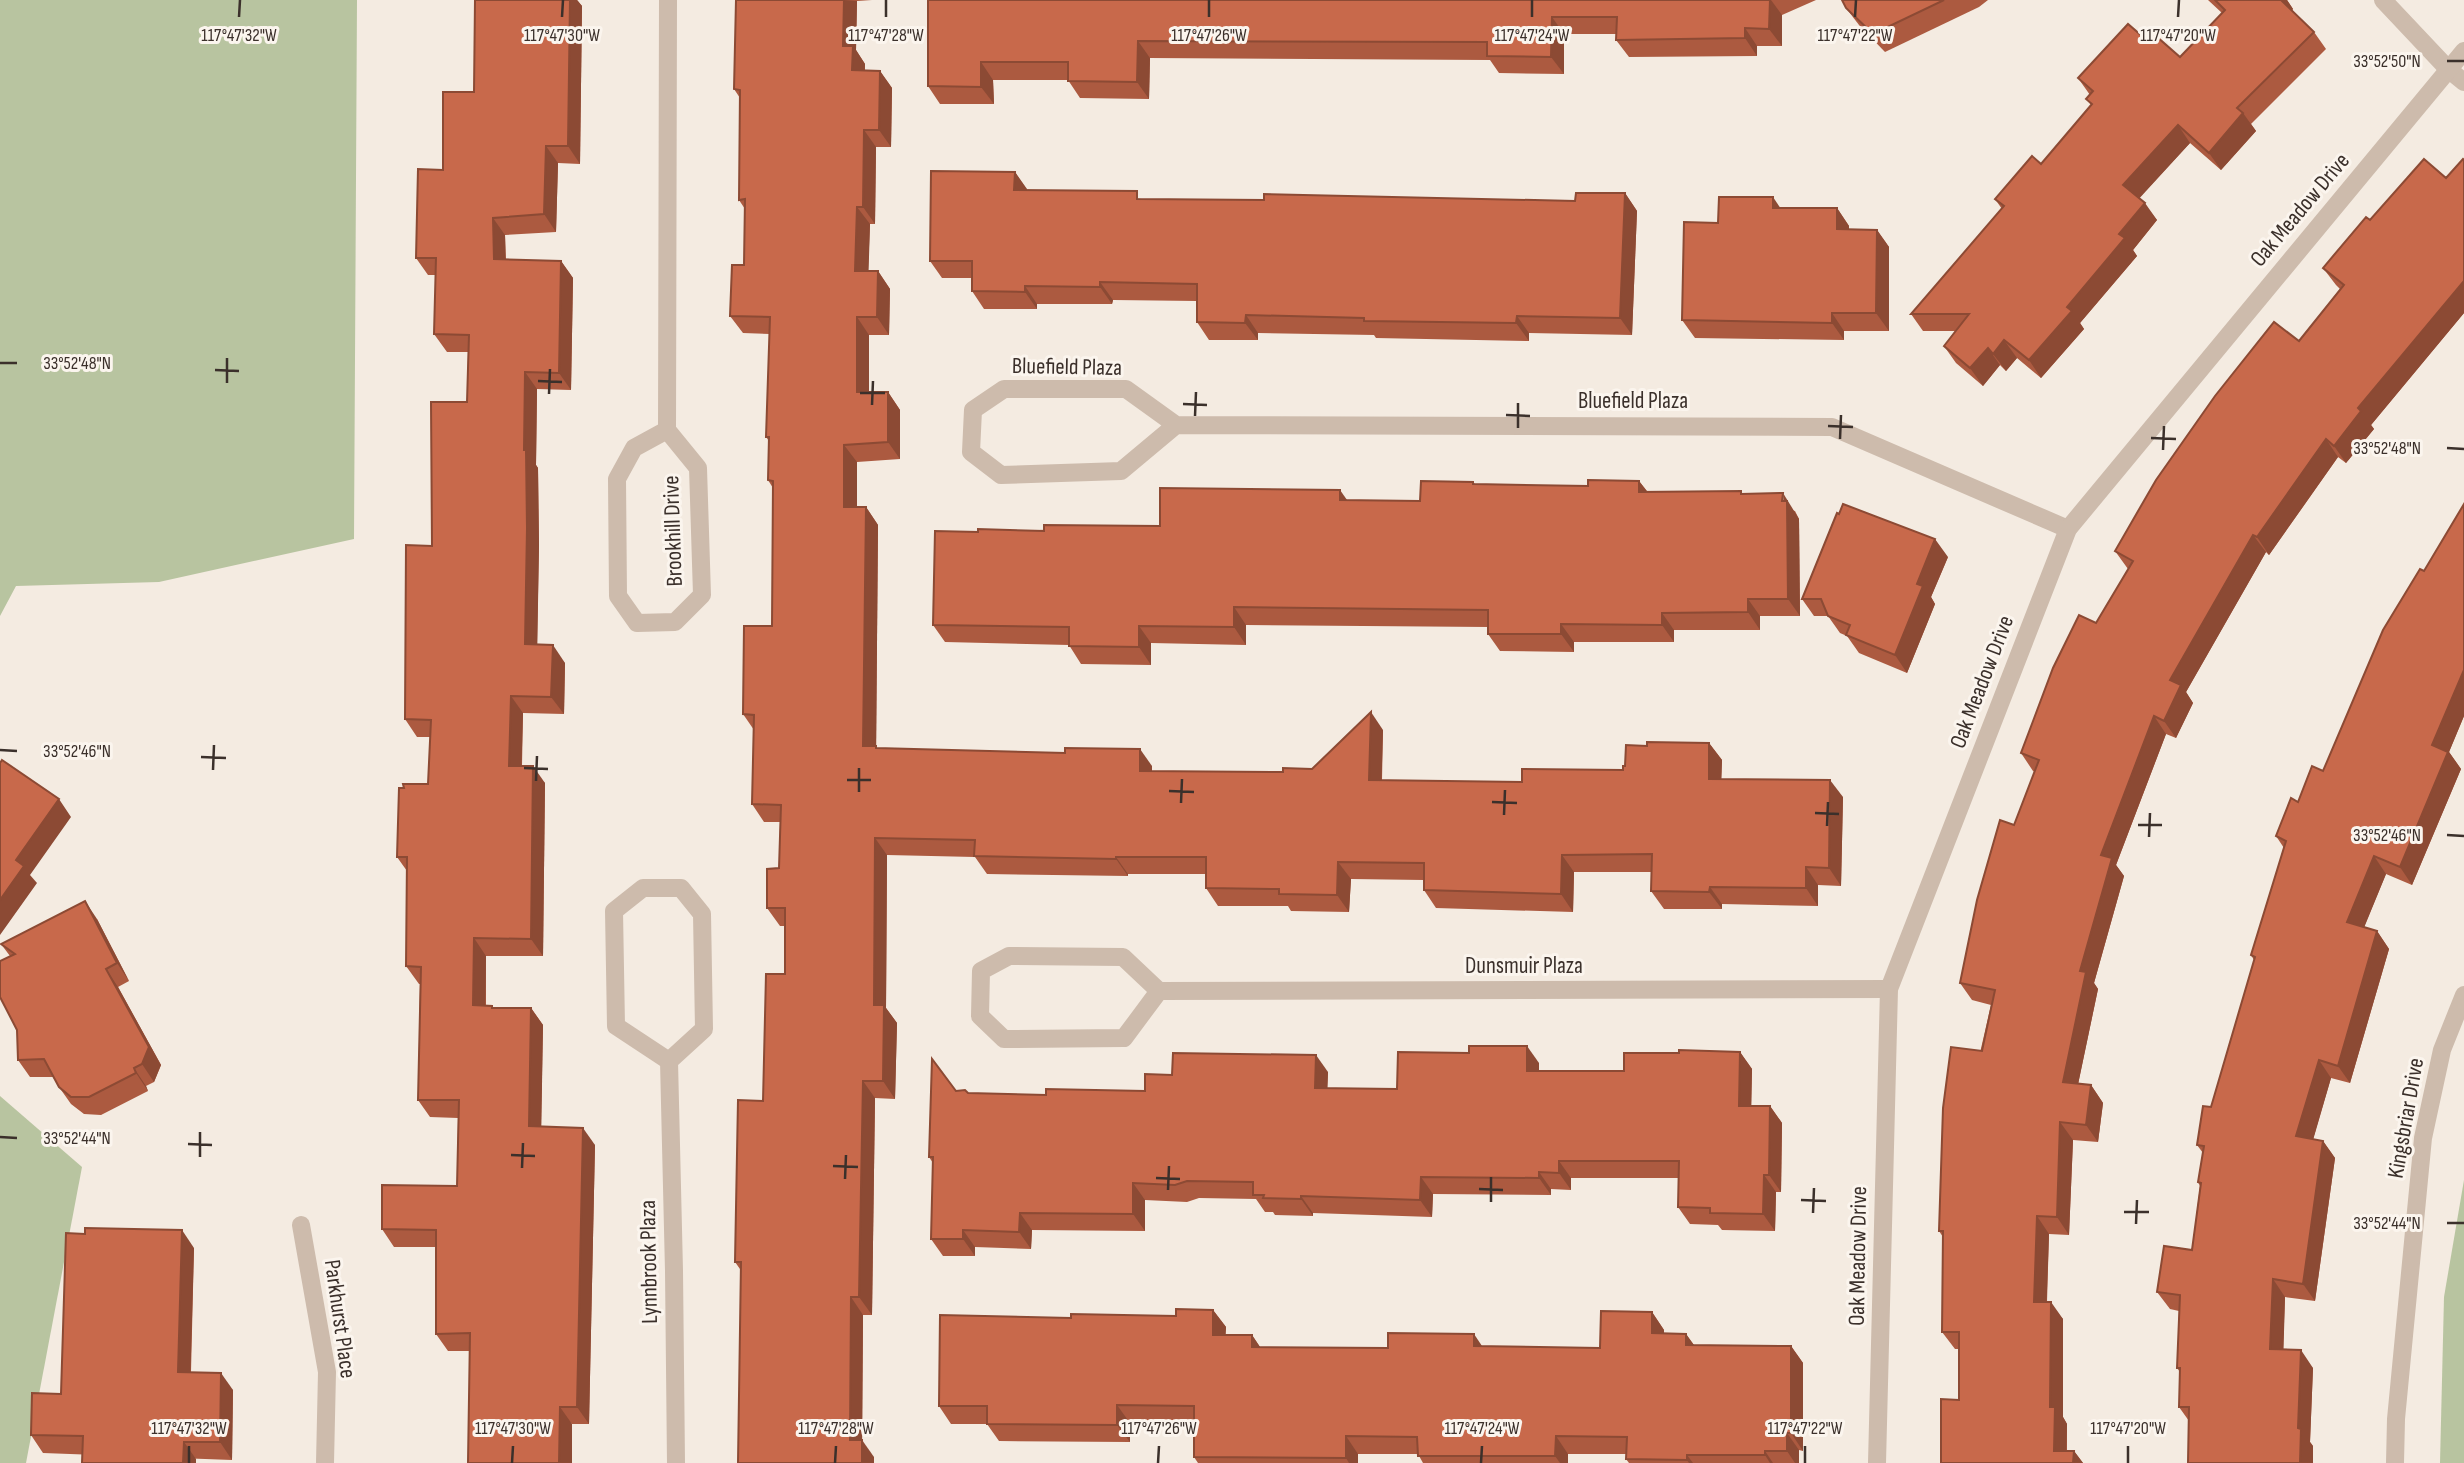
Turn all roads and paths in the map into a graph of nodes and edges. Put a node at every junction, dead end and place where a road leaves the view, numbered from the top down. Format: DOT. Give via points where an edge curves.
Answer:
graph roads {
  1 [pos="668,0"];
  2 [pos="2383,0"];
  3 [pos="2464,51"];
  4 [pos="2448,69"];
  5 [pos="2464,82"];
  6 [pos="1176,425"];
  7 [pos="667,430"];
  8 [pos="2068,529"];
  9 [pos="1889,989"];
  10 [pos="1159,991"];
  11 [pos="2464,995"];
  12 [pos="669,1061"];
  13 [pos="301,1225"];
  14 [pos="325,1463"];
  15 [pos="676,1463"];
  16 [pos="1877,1463"];
  17 [pos="2395,1463"];
  1 -- 7 [label="street"];
  2 -- 4 [label="street"];
  3 -- 4 [label="street, Oak Meadow Drive"];
  4 -- 5 [label="street"];
  4 -- 8 [label="street, Oak Meadow Drive"];
  6 -- 6 [label="street, Bluefield Plaza" via="1121,471 1001,475 971,452 973,410 1004,389 1126,389"];
  6 -- 8 [label="street, Bluefield Plaza" via="1832,426"];
  7 -- 7 [label="street, Brookhill Drive" via="635,448 617,479 618,596 637,623 675,622 702,595 698,468"];
  8 -- 9 [label="street, Oak Meadow Drive"];
  9 -- 10 [label="street, Dunsmuir Plaza"];
  9 -- 16 [label="street, Oak Meadow Drive"];
  10 -- 10 [label="street" via="1124,1038 1004,1039 980,1016 982,971 1009,956 1123,957"];
  11 -- 17 [label="street, Kingsbriar Drive" via="2442,1050 2423,1138"];
  12 -- 12 [label="street" via="616,1026 614,911 643,888 681,888 702,914 704,1029"];
  12 -- 15 [label="street, Lynnbrook Plaza"];
  13 -- 14 [label="street, Parkhurst Place" via="327,1372"];
}
